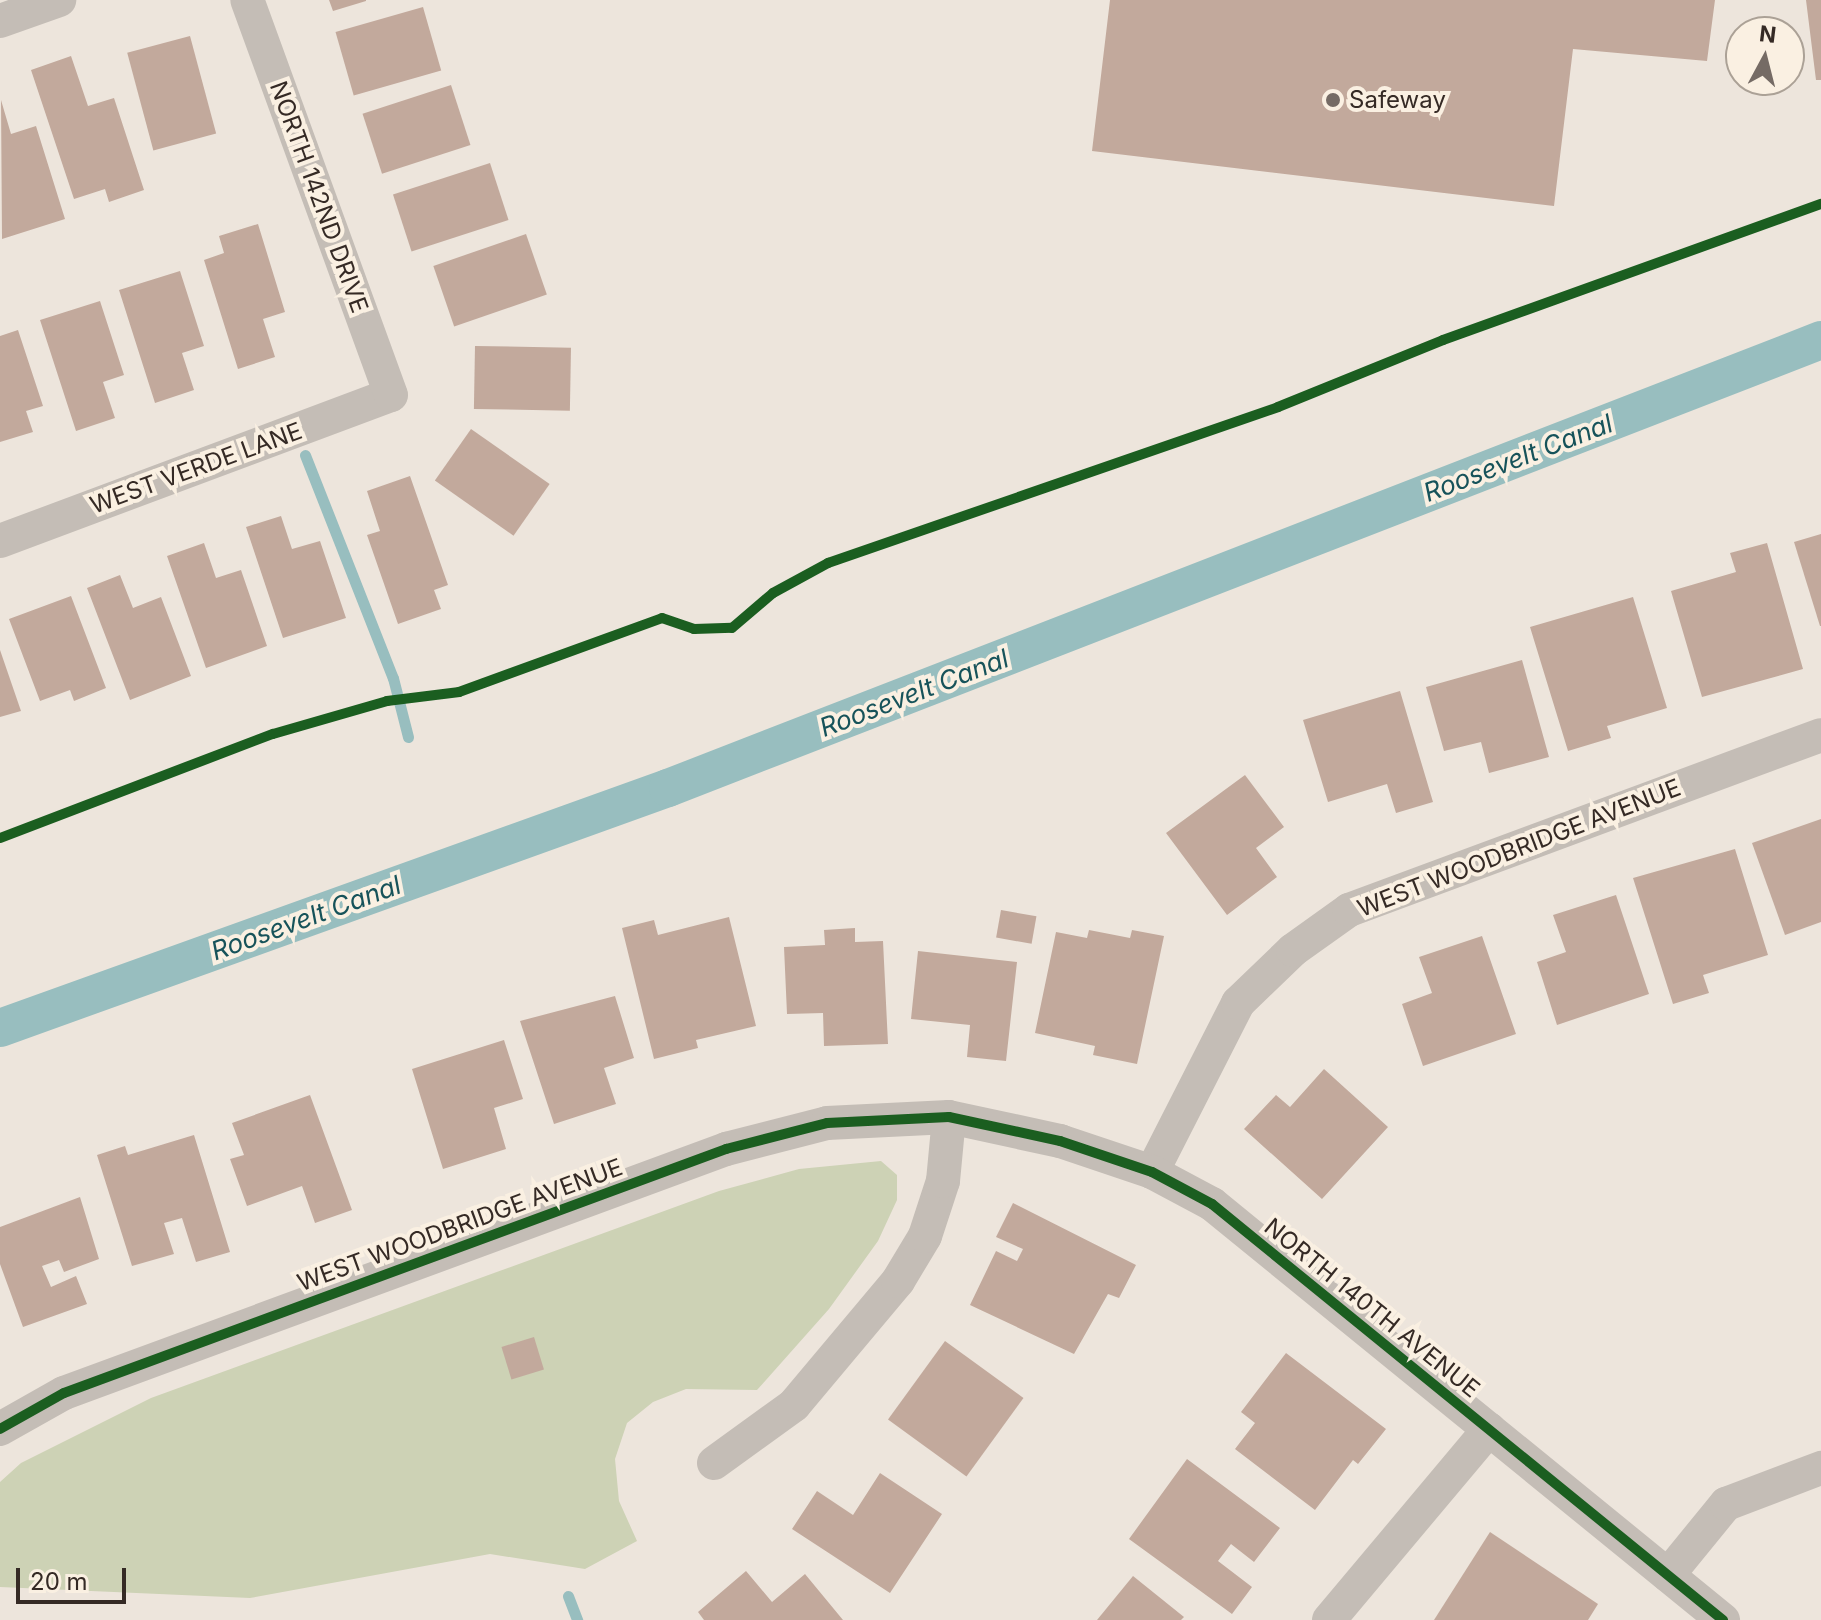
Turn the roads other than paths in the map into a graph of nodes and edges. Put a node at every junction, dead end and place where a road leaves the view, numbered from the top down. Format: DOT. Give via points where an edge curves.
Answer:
graph roads {
  1 [pos="59,0"];
  2 [pos="247,0"];
  3 [pos="0,21"];
  4 [pos="391,395"];
  5 [pos="0,541"];
  6 [pos="1821,735"];
  7 [pos="949,1117"];
  8 [pos="1152,1172"];
  9 [pos="0,1429"];
  10 [pos="1489,1429"];
  11 [pos="714,1463"];
  12 [pos="1821,1468"];
  13 [pos="1668,1575"];
  14 [pos="1329,1620"];
  15 [pos="1723,1620"];
  1 -- 3 [label="street"];
  2 -- 4 [label="street, NORTH 142ND DRIVE"];
  4 -- 5 [label="street, WEST VERDE LANE"];
  6 -- 8 [label="street, WEST WOODBRIDGE AVENUE" via="1349,910 1293,950 1238,1003"];
  7 -- 8 [label="street, NORTH 140TH AVENUE" via="1060,1141"];
  7 -- 9 [label="street, WEST WOODBRIDGE AVENUE" via="827,1123 726,1149 64,1393"];
  7 -- 11 [label="street" via="943,1181 925,1236 898,1281 794,1405"];
  8 -- 10 [label="street, NORTH 140TH AVENUE" via="1212,1204"];
  10 -- 13 [label="street, NORTH 140TH AVENUE"];
  10 -- 14 [label="street"];
  12 -- 13 [label="street" via="1726,1504"];
  13 -- 15 [label="street, NORTH 140TH AVENUE"];
}
